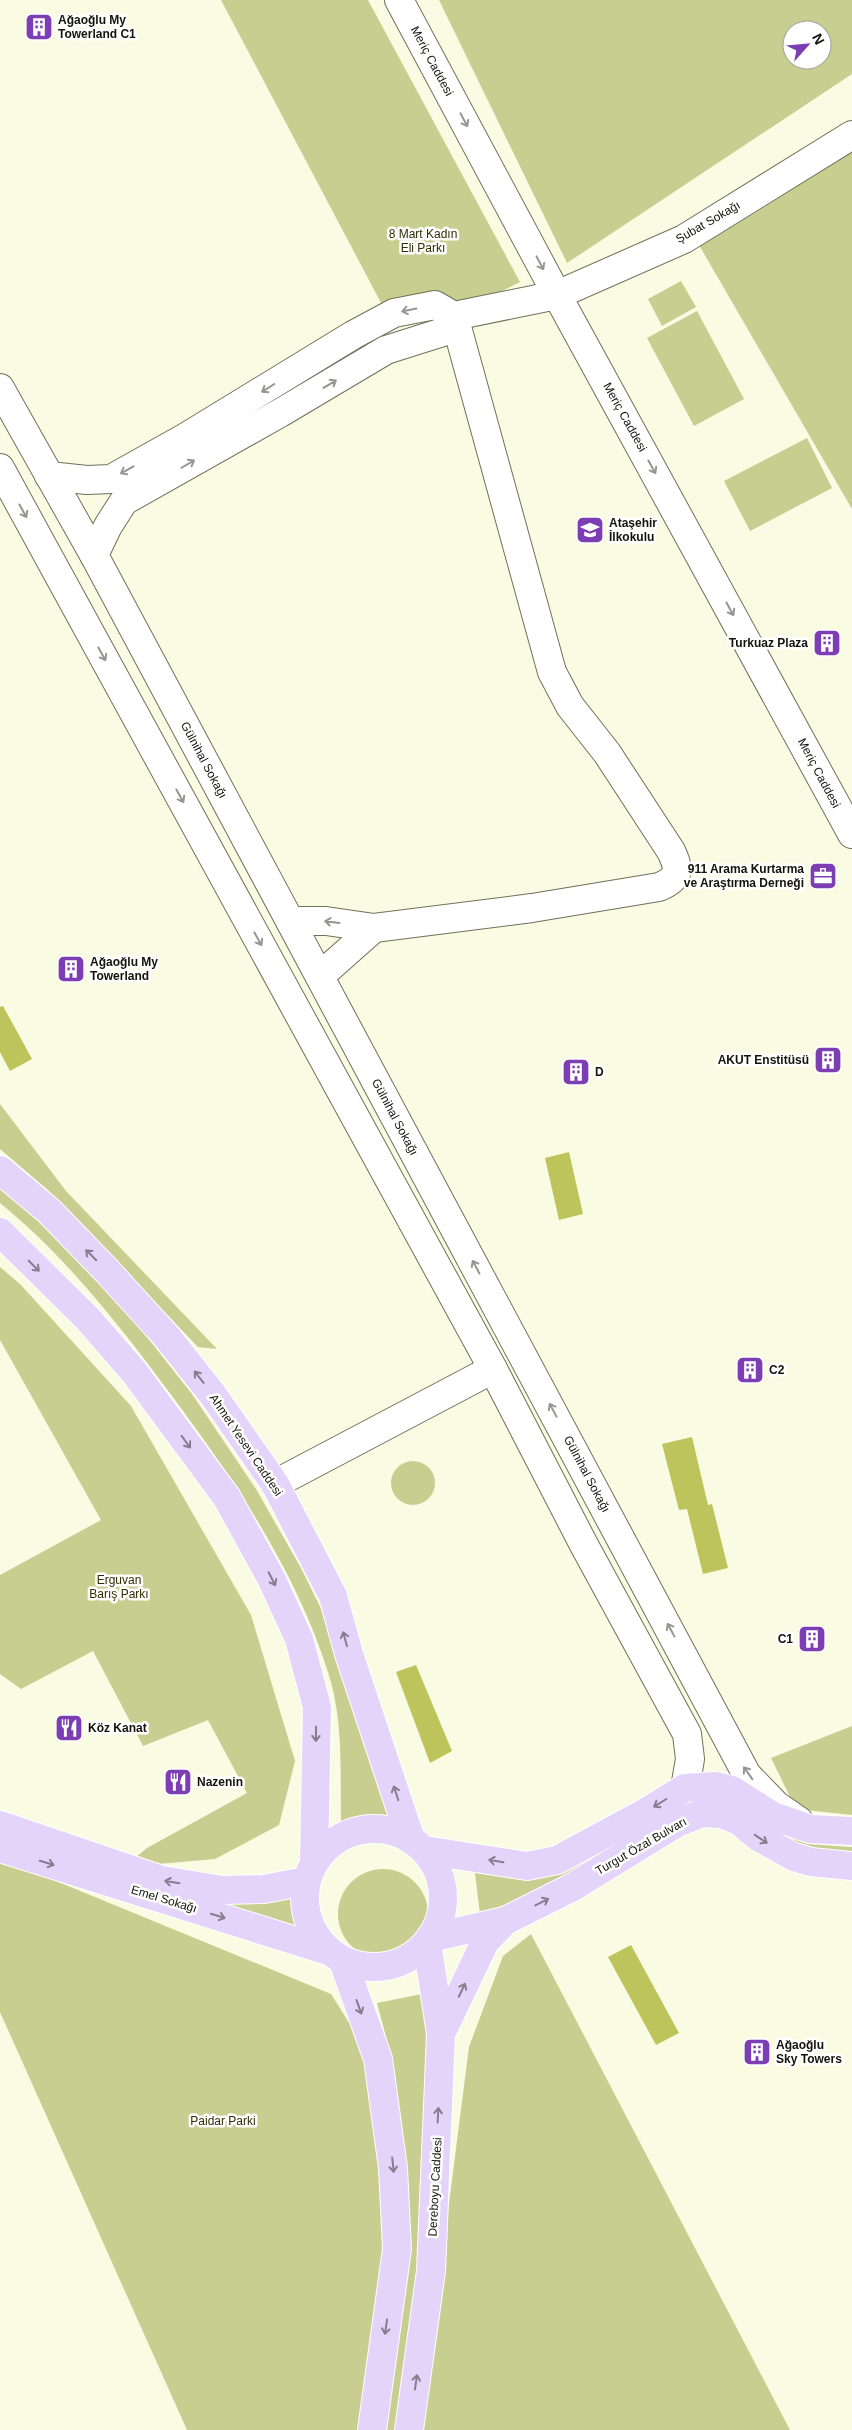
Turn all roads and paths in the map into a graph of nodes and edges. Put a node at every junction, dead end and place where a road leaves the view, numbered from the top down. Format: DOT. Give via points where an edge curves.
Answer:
graph roads {
  1 [pos="409,7"];
  2 [pos="852,135"];
  3 [pos="557,295"];
  4 [pos="454,316"];
  5 [pos="0,388"];
  6 [pos="0,468"];
  7 [pos="49,476"];
  8 [pos="94,555"];
  9 [pos="852,834"];
  10 [pos="290,921"];
  11 [pos="374,928"];
  12 [pos="320,976"];
  13 [pos="0,1170"];
  14 [pos="0,1232"];
  15 [pos="493,1369"];
  16 [pos="275,1484"];
  17 [pos="685,1788"];
  18 [pos="0,1826"];
  19 [pos="810,1829"];
  20 [pos="852,1831"];
  21 [pos="417,1845"];
  22 [pos="0,1848"];
  23 [pos="852,1866"];
  24 [pos="310,1872"];
  25 [pos="505,1921"];
  26 [pos="428,1940"];
  27 [pos="335,1956"];
  28 [pos="441,2034"];
  29 [pos="372,2430"];
  30 [pos="409,2430"];
  1 -- 3 [label="street, Meriç Caddesi, one-way"];
  2 -- 3 [label="street, Şubat Sokağı" via="684,239"];
  3 -- 4 [label="street, Şubat Sokağı"];
  3 -- 9 [label="street, Meriç Caddesi, one-way"];
  4 -- 7 [label="street, one-way" via="435,305 394,313 353,334 186,437 111,479"];
  8 -- 4 [label="street, one-way" via="124,502 386,350 443,332"];
  4 -- 11 [label="street" via="552,672 570,706 607,752 671,851 677,864 676,875 659,887 532,908"];
  5 -- 7 [label="street, Gülnihal Sokağı"];
  6 -- 15 [label="street, one-way"];
  7 -- 8 [label="street, Gülnihal Sokağı"];
  8 -- 10 [label="street, Gülnihal Sokağı"];
  11 -- 10 [label="street, one-way" via="326,921"];
  10 -- 12 [label="street, Gülnihal Sokağı"];
  11 -- 12 [label="street"];
  19 -- 12 [label="street, Gülnihal Sokağı, one-way" via="776,1805 748,1775"];
  16 -- 13 [label="main road, Ahmet Yesevi Caddesi, one-way" via="213,1395 167,1337 55,1218"];
  14 -- 24 [label="main road, one-way" via="88,1319 134,1372 227,1498 272,1580 299,1639 317,1707"];
  15 -- 16 [label="street"];
  15 -- 17 [label="street" via="584,1545 688,1734 690,1760"];
  21 -- 16 [label="main road, Ahmet Yesevi Caddesi, one-way" via="349,1654 333,1596"];
  17 -- 19 [label="main road" via="716,1786 732,1790 773,1816"];
  17 -- 21 [label="main road, one-way" via="557,1860 527,1866"];
  24 -- 18 [label="main road, Emel Sokağı, one-way" via="264,1889 222,1890 162,1880"];
  19 -- 20 [label="main road"];
  21 -- 24 [label="main road" via="390,1831 368,1829 346,1834 328,1846"];
  21 -- 26 [label="main road, Turgut Özal Bulvarı" via="434,1864 443,1896 436,1929"];
  22 -- 27 [label="main road, Emel Sokağı, one-way"];
  25 -- 23 [label="main road, Turgut Özal Bulvarı, one-way" via="571,1888 677,1823 702,1813 721,1814 739,1821 758,1837 794,1857"];
  24 -- 27 [label="main road" via="304,1900 307,1919 315,1936"];
  25 -- 26 [label="main road, Turgut Özal Bulvarı"];
  28 -- 25 [label="main road, one-way" via="485,1942"];
  26 -- 27 [label="main road, Turgut Özal Bulvarı" via="410,1957 388,1966 358,1966"];
  26 -- 28 [label="main road, Dereboyu Caddesi"];
  27 -- 29 [label="main road, one-way" via="378,2060 393,2168 397,2249"];
  30 -- 28 [label="main road, Dereboyu Caddesi, one-way" via="431,2271"];
}
